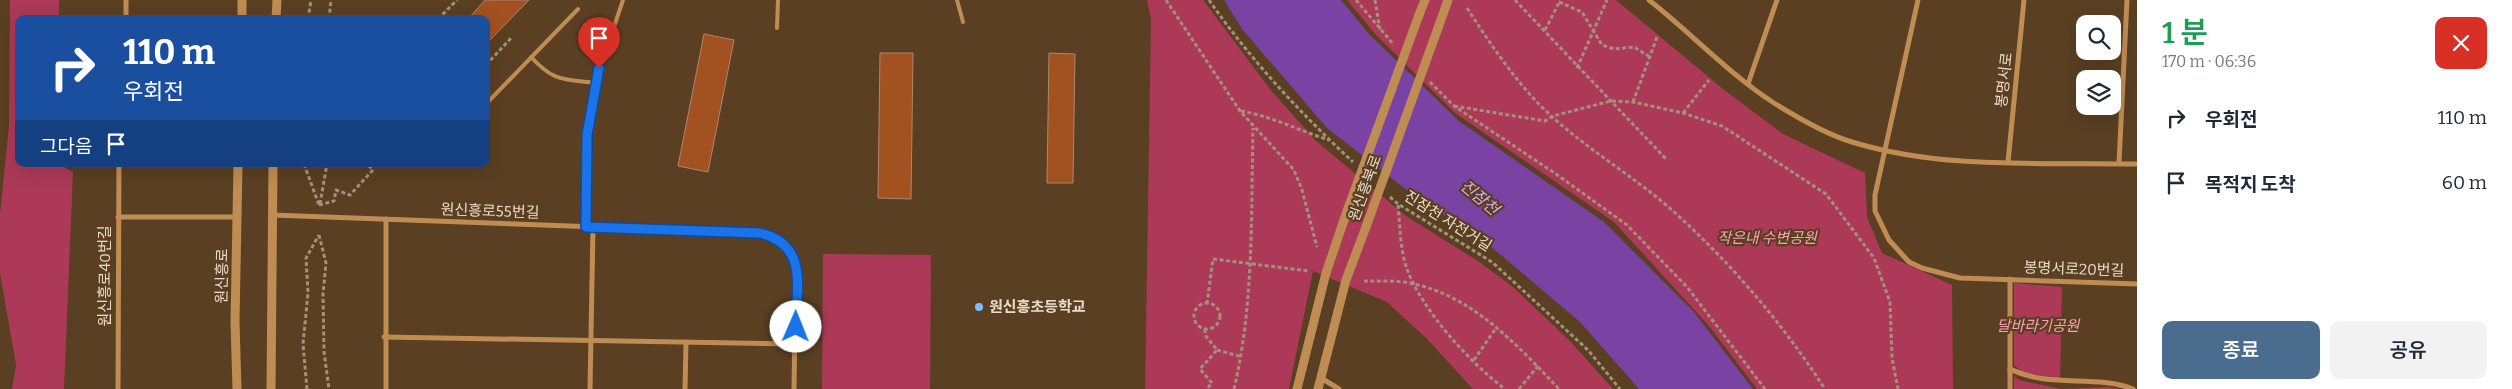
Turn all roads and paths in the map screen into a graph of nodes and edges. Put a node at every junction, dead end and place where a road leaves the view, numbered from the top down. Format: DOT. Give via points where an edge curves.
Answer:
graph roads {
  1 [pos="126,0"];
  2 [pos="242,0"];
  3 [pos="277,0"];
  4 [pos="311,0"];
  5 [pos="331,0"];
  6 [pos="457,0"];
  7 [pos="623,0"];
  8 [pos="778,0"];
  9 [pos="957,0"];
  10 [pos="1166,0"];
  11 [pos="1209,0"];
  12 [pos="1356,0"];
  13 [pos="1375,0"];
  14 [pos="1425,0"];
  15 [pos="1448,0"];
  16 [pos="1515,0"];
  17 [pos="1607,0"];
  18 [pos="1649,0"];
  19 [pos="1660,0"];
  20 [pos="1777,0"];
  21 [pos="1918,0"];
  22 [pos="2024,0"];
  23 [pos="2126,0"];
  24 [pos="1559,1"];
  25 [pos="1658,7"];
  26 [pos="1467,8"];
  27 [pos="578,9"];
  28 [pos="126,15"];
  29 [pos="242,15"];
  30 [pos="276,15"];
  31 [pos="309,15"];
  32 [pos="329,15"];
  33 [pos="442,15"];
  34 [pos="963,22"];
  35 [pos="777,28"];
  36 [pos="1545,30"];
  37 [pos="1380,31"];
  38 [pos="1593,32"];
  39 [pos="512,37"];
  40 [pos="1658,37"];
  41 [pos="1400,51"];
  42 [pos="1650,56"];
  43 [pos="531,57"];
  44 [pos="490,61"];
  45 [pos="1577,68"];
  46 [pos="1427,79"];
  47 [pos="1709,80"];
  48 [pos="595,83"];
  49 [pos="1748,84"];
  50 [pos="490,100"];
  51 [pos="1611,101"];
  52 [pos="1632,102"];
  53 [pos="1454,106"];
  54 [pos="1240,111"];
  55 [pos="1683,114"];
  56 [pos="1553,116"];
  57 [pos="1253,127"];
  58 [pos="1330,140"];
  59 [pos="1884,150"];
  60 [pos="1666,159"];
  61 [pos="2008,162"];
  62 [pos="2119,163"];
  63 [pos="2137,164"];
  64 [pos="1357,166"];
  65 [pos="118,167"];
  66 [pos="238,167"];
  67 [pos="273,167"];
  68 [pos="305,167"];
  69 [pos="326,167"];
  70 [pos="370,167"];
  71 [pos="1384,192"];
  72 [pos="320,204"];
  73 [pos="1398,204"];
  74 [pos="272,216"];
  75 [pos="118,217"];
  76 [pos="237,217"];
  77 [pos="386,220"];
  78 [pos="586,227"];
  79 [pos="593,227"];
  80 [pos="1317,247"];
  81 [pos="1250,264"];
  82 [pos="1309,271"];
  83 [pos="2010,279"];
  84 [pos="1364,280"];
  85 [pos="1413,283"];
  86 [pos="2137,284"];
  87 [pos="1207,304"];
  88 [pos="1496,328"];
  89 [pos="1205,329"];
  90 [pos="384,337"];
  91 [pos="591,341"];
  92 [pos="686,342"];
  93 [pos="796,344"];
  94 [pos="1217,350"];
  95 [pos="1242,357"];
  96 [pos="1474,360"];
  97 [pos="1538,366"];
  98 [pos="2010,369"];
  99 [pos="1320,378"];
  100 [pos="118,389"];
  101 [pos="237,389"];
  102 [pos="271,389"];
  103 [pos="307,389"];
  104 [pos="329,389"];
  105 [pos="386,389"];
  106 [pos="590,389"];
  107 [pos="685,389"];
  108 [pos="794,389"];
  109 [pos="1207,389"];
  110 [pos="1234,389"];
  111 [pos="1297,389"];
  112 [pos="1318,389"];
  113 [pos="1339,389"];
  114 [pos="1505,389"];
  115 [pos="1519,389"];
  116 [pos="1559,389"];
  117 [pos="1620,389"];
  118 [pos="1765,389"];
  119 [pos="1825,389"];
  120 [pos="1898,389"];
  121 [pos="2010,389"];
  122 [pos="2133,389"];
  1 -- 28 [label="street"];
  2 -- 29 [label="street"];
  3 -- 30 [label="street"];
  4 -- 31 [label="path"];
  5 -- 32 [label="path"];
  6 -- 33 [label="path"];
  7 -- 48 [label="lane"];
  8 -- 35 [label="lane"];
  9 -- 34 [label="lane"];
  10 -- 54 [label="path"];
  11 -- 58 [label="path" via="1237,40"];
  12 -- 37 [label="path"];
  13 -- 37 [label="path"];
  14 -- 111 [label="street, 원신흥북로, bridge" via="1326,273"];
  15 -- 99 [label="street, 원신흥북로, bridge" via="1346,280"];
  16 -- 36 [label="path"];
  17 -- 38 [label="path"];
  18 -- 25 [label="street"];
  19 -- 25 [label="street"];
  20 -- 49 [label="street"];
  21 -- 59 [label="street"];
  22 -- 61 [label="street, 봉명서로"];
  23 -- 62 [label="street"];
  24 -- 36 [label="path"];
  24 -- 38 [label="path" via="1582,12"];
  25 -- 49 [label="street"];
  26 -- 56 [label="path" via="1528,92"];
  27 -- 43 [label="lane"];
  36 -- 45 [label="path"];
  37 -- 41 [label="path"];
  38 -- 42 [label="path" via="1602,45 1614,49 1634,47"];
  38 -- 45 [label="path"];
  39 -- 44 [label="path"];
  40 -- 42 [label="path"];
  42 -- 52 [label="path"];
  43 -- 48 [label="lane" via="556,79"];
  43 -- 50 [label="lane"];
  45 -- 51 [label="path"];
  46 -- 53 [label="path"];
  47 -- 55 [label="path"];
  48 -- 78 [label="lane" via="587,135"];
  49 -- 59 [label="street" via="1809,124 1850,142"];
  51 -- 52 [label="path"];
  51 -- 56 [label="path"];
  51 -- 60 [label="path"];
  52 -- 55 [label="path"];
  53 -- 56 [label="path" via="1545,121"];
  53 -- 118 [label="path" via="1626,225 1687,287"];
  54 -- 57 [label="path"];
  54 -- 58 [label="path" via="1261,114"];
  55 -- 120 [label="path" via="1722,126 1826,194 1874,258 1890,302 1892,358"];
  56 -- 119 [label="path" via="1672,211 1721,256 1795,343"];
  57 -- 80 [label="path" via="1294,170"];
  57 -- 81 [label="path"];
  58 -- 64 [label="path"];
  59 -- 61 [label="street" via="1941,159"];
  59 -- 83 [label="street, 봉명서로20번길" via="1874,211 1880,226 1909,262 1960,278"];
  61 -- 62 [label="street"];
  62 -- 63 [label="street"];
  65 -- 75 [label="street, 원신흥로40번길"];
  66 -- 76 [label="street, 원신흥로"];
  67 -- 74 [label="street"];
  68 -- 72 [label="path"];
  69 -- 72 [label="path"];
  70 -- 72 [label="path" via="373,170 350,195 336,190 334,201"];
  71 -- 73 [label="path, 진잠천 자전거길"];
  73 -- 85 [label="path" via="1406,267"];
  73 -- 117 [label="path, 진잠천 자전거길" via="1492,262 1588,350"];
  74 -- 77 [label="street, 원신흥로55번길"];
  74 -- 102 [label="street"];
  75 -- 76 [label="street"];
  75 -- 100 [label="street, 원신흥로40번길"];
  76 -- 101 [label="street, 원신흥로"];
  77 -- 78 [label="street, 원신흥로55번길"];
  77 -- 90 [label="street"];
  78 -- 79 [label="street, 원신흥로55번길"];
  79 -- 91 [label="street"];
  79 -- 93 [label="street, 원신흥로55번길" via="775,236 796,258"];
  81 -- 82 [label="path"];
  81 -- 87 [label="path" via="1213,259"];
  81 -- 95 [label="path"];
  83 -- 86 [label="street, 봉명서로20번길"];
  83 -- 98 [label="street, 봉명서로20번길"];
  84 -- 85 [label="path"];
  85 -- 88 [label="path" via="1440,292"];
  85 -- 96 [label="path" via="1434,317"];
  87 -- 89 [label="path" via="1195,313 1198,325"];
  87 -- 89 [label="path" via="1213,304 1220,316 1218,324"];
  88 -- 96 [label="path"];
  88 -- 97 [label="path"];
  89 -- 94 [label="path"];
  90 -- 91 [label="street"];
  90 -- 105 [label="street"];
  91 -- 92 [label="street"];
  91 -- 106 [label="street"];
  92 -- 93 [label="street"];
  92 -- 107 [label="street"];
  93 -- 108 [label="street, 원신흥로55번길"];
  94 -- 95 [label="path"];
  94 -- 109 [label="path" via="1200,369 1212,383"];
  95 -- 110 [label="path"];
  96 -- 114 [label="path"];
  97 -- 115 [label="path"];
  97 -- 116 [label="path"];
  98 -- 121 [label="street, 봉명서로20번길"];
  98 -- 122 [label="street" via="2021,376 2054,384 2110,383"];
  99 -- 112 [label="street, 원신흥북로"];
  99 -- 113 [label="street"];
  103 -- 104 [label="path" via="303,344 308,293 306,258 319,235 326,263 324,352"];
}
